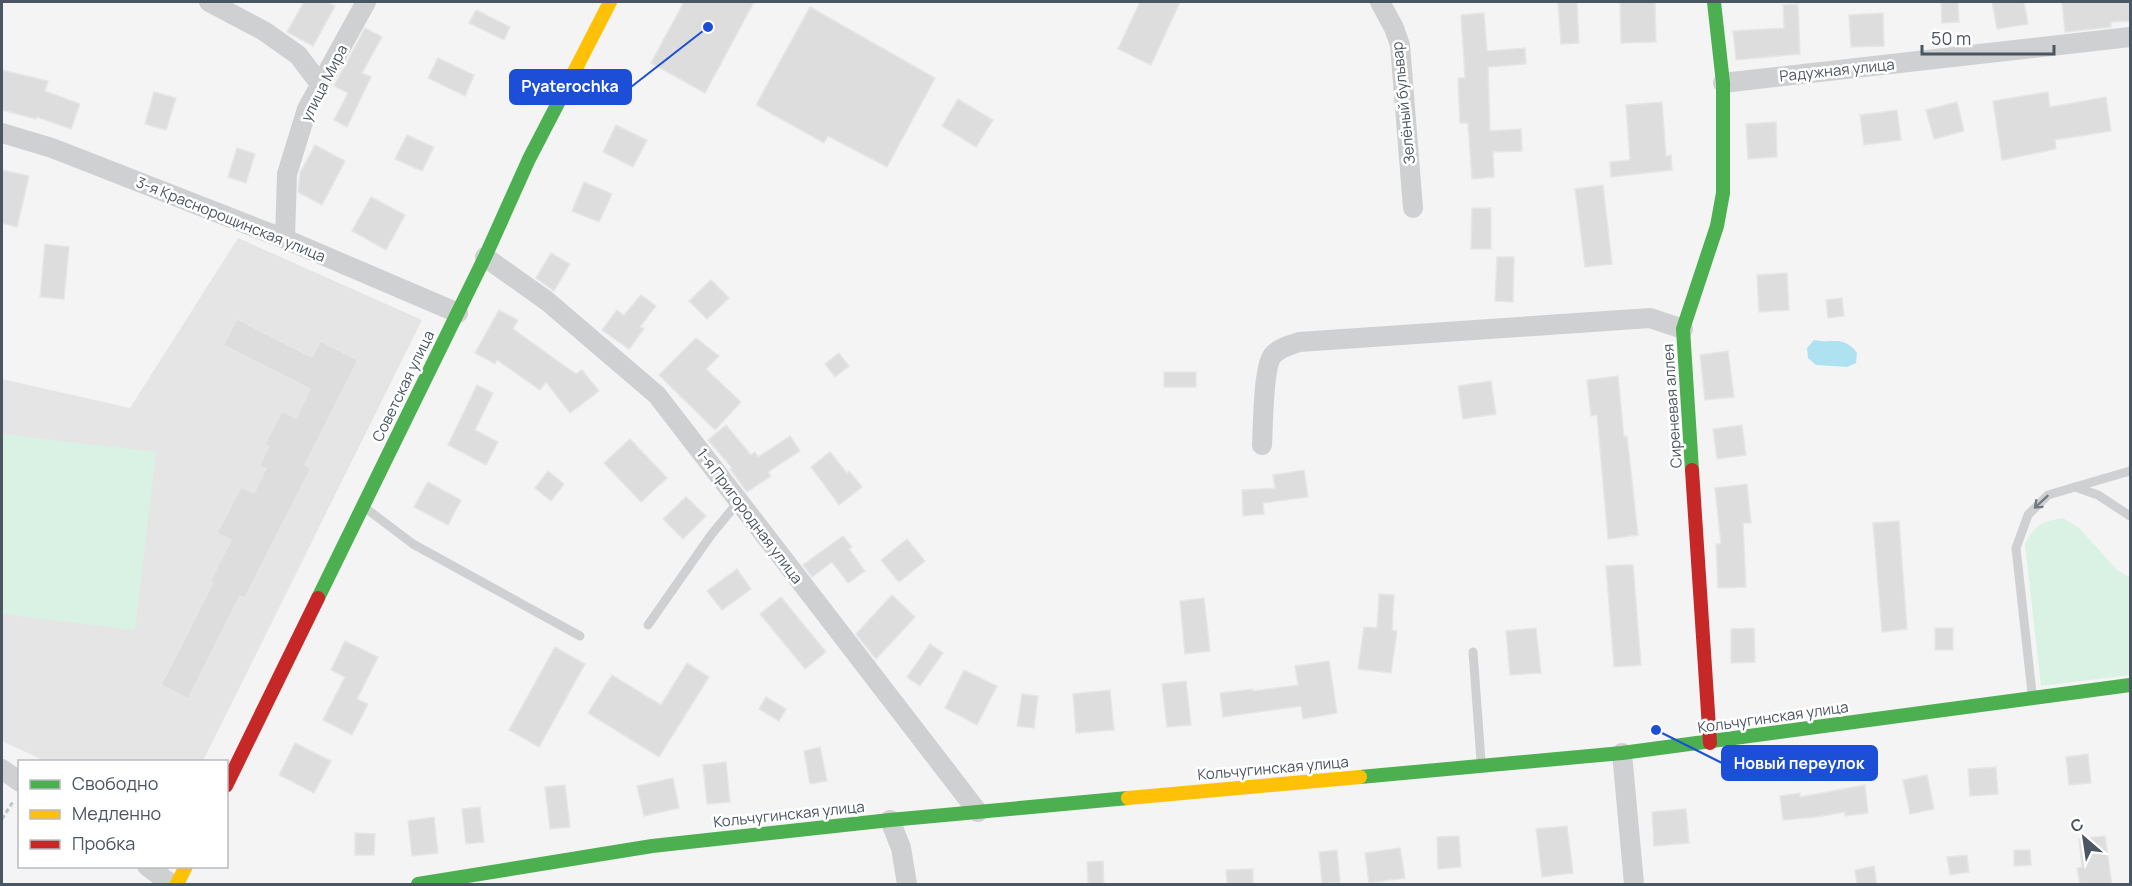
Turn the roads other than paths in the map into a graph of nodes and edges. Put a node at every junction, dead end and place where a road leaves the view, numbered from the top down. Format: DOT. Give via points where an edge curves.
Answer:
graph roads {
  1 [pos="209,2"];
  2 [pos="366,2"];
  3 [pos="610,2"];
  4 [pos="1380,2"];
  5 [pos="1713,2"];
  6 [pos="2130,37"];
  7 [pos="1723,83"];
  8 [pos="320,84"];
  9 [pos="2,133"];
  10 [pos="1413,208"];
  11 [pos="285,239"];
  12 [pos="485,257"];
  13 [pos="458,313"];
  14 [pos="1683,329"];
  15 [pos="1262,446"];
  16 [pos="2130,471"];
  17 [pos="2075,487"];
  18 [pos="739,501"];
  19 [pos="362,505"];
  20 [pos="2130,516"];
  21 [pos="648,625"];
  22 [pos="580,636"];
  23 [pos="1473,652"];
  24 [pos="2130,685"];
  25 [pos="2033,699"];
  26 [pos="1710,743"];
  27 [pos="1622,753"];
  28 [pos="1482,766"];
  29 [pos="2,769"];
  30 [pos="228,782"];
  31 [pos="17,790"];
  32 [pos="978,812"];
  33 [pos="890,820"];
  34 [pos="148,868"];
  35 [pos="186,868"];
  36 [pos="171,885"];
  37 [pos="177,885"];
  38 [pos="418,885"];
  39 [pos="907,885"];
  40 [pos="1634,885"];
  1 -- 8 [label="street" via="264,31 298,55"];
  2 -- 8 [label="street, улица Мира"];
  3 -- 12 [label="main road, Советская улица" via="529,159"];
  4 -- 10 [label="street, Зелёный бульвар" via="1400,45"];
  5 -- 7 [label="main road, Сиреневая аллея"];
  6 -- 7 [label="street, Радужная улица"];
  7 -- 14 [label="main road, Сиреневая аллея" via="1723,193 1717,226"];
  8 -- 11 [label="street, улица Мира" via="307,109 287,174"];
  9 -- 11 [label="street, 3-я Краснорощинская улица" via="52,148"];
  11 -- 13 [label="street, 3-я Краснорощинская улица"];
  12 -- 13 [label="main road, Советская улица"];
  12 -- 18 [label="street, 1-я Пригородная улица" via="547,301 657,395"];
  13 -- 19 [label="main road, Советская улица"];
  14 -- 15 [label="street" via="1650,318 1299,342 1272,355 1267,367"];
  14 -- 26 [label="main road, Сиреневая аллея"];
  16 -- 17 [label="lane"];
  17 -- 20 [label="lane" via="2098,495"];
  17 -- 25 [label="lane, one-way" via="2048,495 2028,515 2016,548"];
  18 -- 21 [label="lane"];
  18 -- 32 [label="street, 1-я Пригородная улица"];
  19 -- 22 [label="lane" via="413,544"];
  19 -- 30 [label="main road, Советская улица"];
  23 -- 28 [label="lane"];
  24 -- 25 [label="main road, Кольчугинская улица"];
  25 -- 26 [label="main road, Кольчугинская улица"];
  26 -- 27 [label="main road, Кольчугинская улица"];
  27 -- 28 [label="main road, Кольчугинская улица"];
  27 -- 40 [label="street"];
  28 -- 32 [label="main road, Кольчугинская улица"];
  29 -- 31 [label="street"];
  32 -- 33 [label="main road, Кольчугинская улица"];
  33 -- 38 [label="main road, Кольчугинская улица" via="652,846"];
  33 -- 39 [label="street" via="901,848"];
  34 -- 36 [label="street"];
  35 -- 37 [label="main road"];
}
